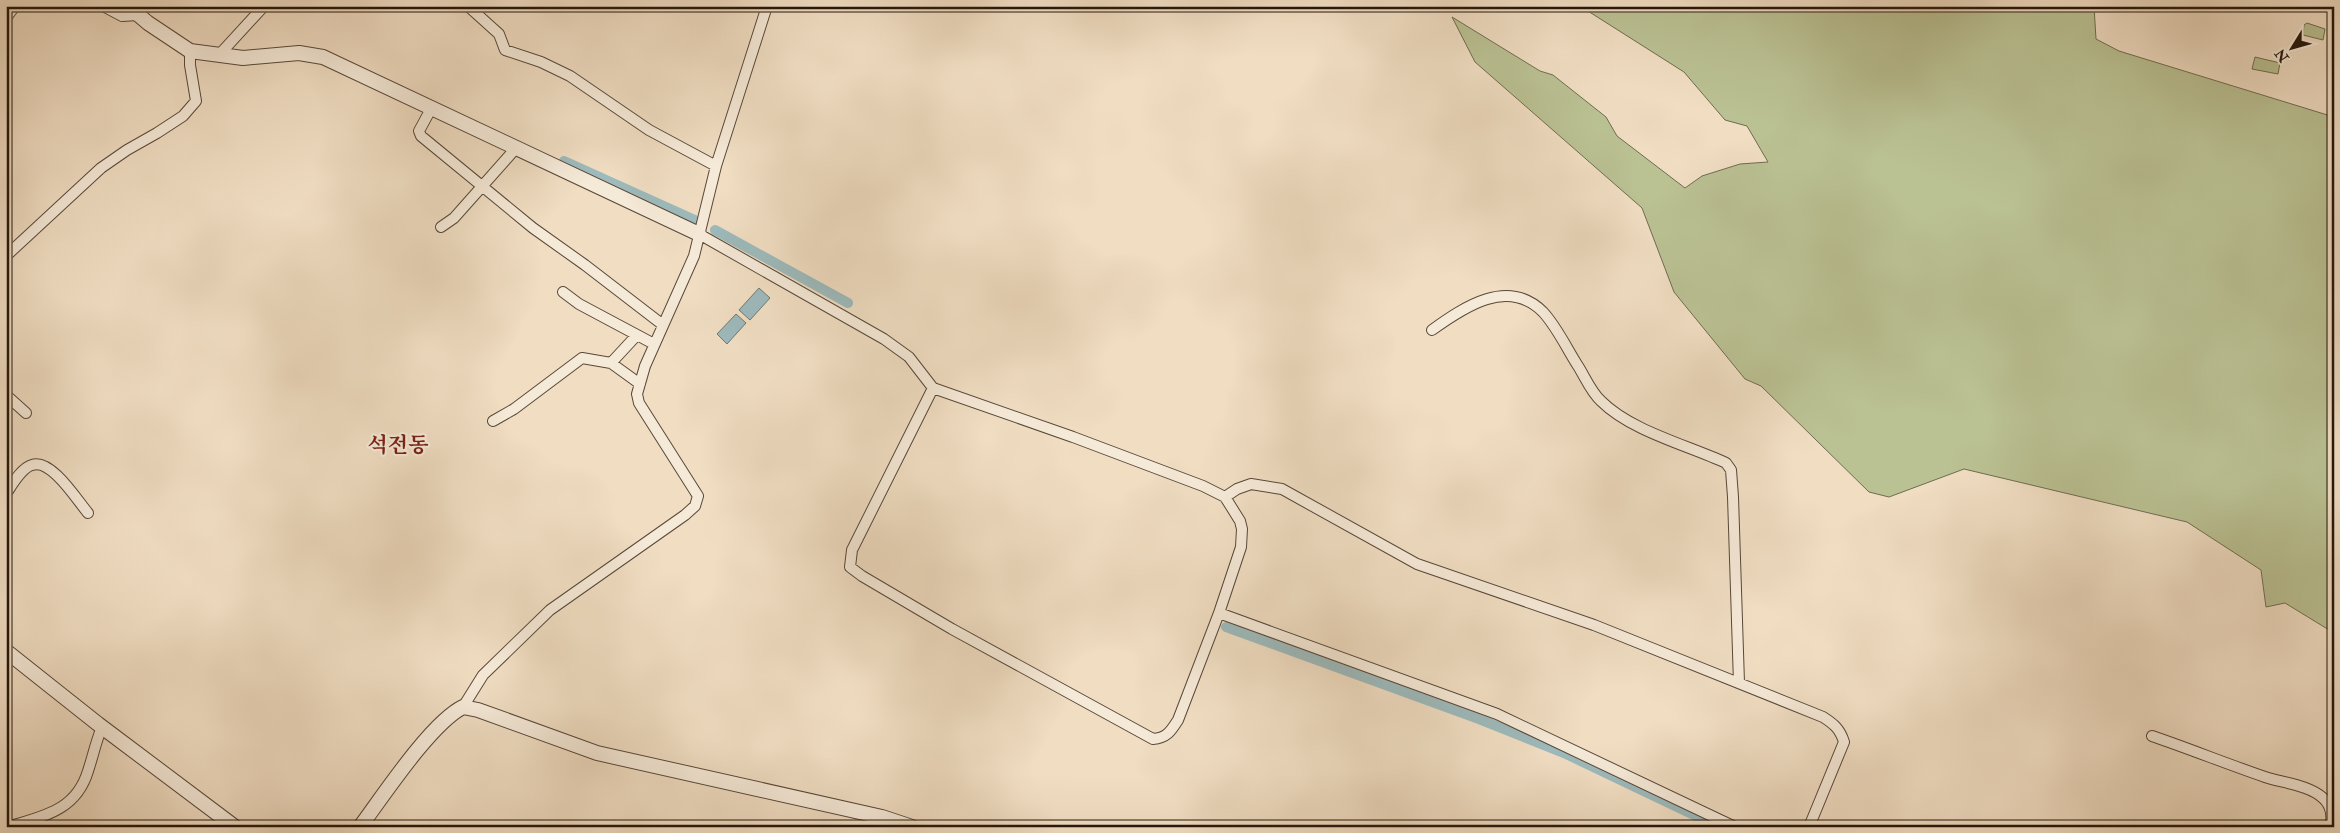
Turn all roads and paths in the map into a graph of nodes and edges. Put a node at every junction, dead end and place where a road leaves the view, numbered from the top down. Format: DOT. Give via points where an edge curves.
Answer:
graph roads {
  1 [pos="15,6"];
  2 [pos="103,6"];
  3 [pos="264,6"];
  4 [pos="468,6"];
  5 [pos="767,6"];
  6 [pos="133,11"];
  7 [pos="6,18"];
  8 [pos="190,51"];
  9 [pos="219,55"];
  10 [pos="432,107"];
  11 [pos="517,147"];
  12 [pos="716,166"];
  13 [pos="482,187"];
  14 [pos="441,227"];
  15 [pos="699,234"];
  16 [pos="6,256"];
  17 [pos="563,292"];
  18 [pos="663,325"];
  19 [pos="1432,330"];
  20 [pos="636,336"];
  21 [pos="654,344"];
  22 [pos="611,363"];
  23 [pos="640,384"];
  24 [pos="933,388"];
  25 [pos="6,395"];
  26 [pos="26,413"];
  27 [pos="493,421"];
  28 [pos="6,494"];
  29 [pos="1225,497"];
  30 [pos="88,513"];
  31 [pos="1219,613"];
  32 [pos="6,651"];
  33 [pos="1739,683"];
  34 [pos="463,707"];
  35 [pos="102,727"];
  36 [pos="2152,736"];
  37 [pos="8,827"];
  38 [pos="235,827"];
  39 [pos="360,827"];
  40 [pos="912,827"];
  41 [pos="1735,827"];
  42 [pos="1809,827"];
  43 [pos="2332,827"];
  1 -- 7 [label="street"];
  2 -- 6 [label="street" via="122,16"];
  3 -- 9 [label="street"];
  4 -- 12 [label="street" via="499,34 505,50 570,76 649,130"];
  5 -- 12 [label="street"];
  6 -- 8 [label="street"];
  8 -- 9 [label="street"];
  8 -- 16 [label="street" via="196,101 192,107 101,168"];
  9 -- 10 [label="street" via="243,58 299,53 323,58"];
  10 -- 11 [label="street"];
  10 -- 13 [label="street" via="419,131 421,136"];
  11 -- 13 [label="street"];
  11 -- 15 [label="street"];
  12 -- 15 [label="street"];
  13 -- 14 [label="street" via="454,218"];
  13 -- 18 [label="street"];
  15 -- 18 [label="street" via="694,256"];
  15 -- 24 [label="street" via="884,339 909,357"];
  17 -- 20 [label="street"];
  18 -- 21 [label="street"];
  19 -- 33 [label="street" via="1477,302 1501,295 1520,297 1543,313 1600,400 1614,412 1726,463 1731,470"];
  20 -- 21 [label="street"];
  20 -- 22 [label="street"];
  21 -- 23 [label="street"];
  22 -- 23 [label="street"];
  22 -- 27 [label="street" via="582,358 514,410"];
  23 -- 34 [label="street" via="636,394 639,403 698,496 694,506 550,610 483,675"];
  24 -- 29 [label="street" via="1203,486"];
  24 -- 31 [label="street" via="852,550 850,567 952,629 1153,739 1169,734 1178,720"];
  25 -- 26 [label="street"];
  28 -- 30 [label="street" via="24,470 38,464 52,470"];
  29 -- 31 [label="street" via="1240,521 1242,547"];
  29 -- 33 [label="street" via="1251,484 1282,488 1417,564 1594,624"];
  31 -- 41 [label="street" via="1497,714"];
  32 -- 35 [label="street"];
  33 -- 42 [label="street" via="1823,716 1841,732 1844,742 1839,758"];
  34 -- 39 [label="street" via="446,719 423,745"];
  34 -- 40 [label="street" via="597,753 882,817"];
  35 -- 37 [label="street" via="88,771 75,796 63,808"];
  35 -- 38 [label="street"];
  36 -- 43 [label="street" via="2314,792 2330,807"];
}
